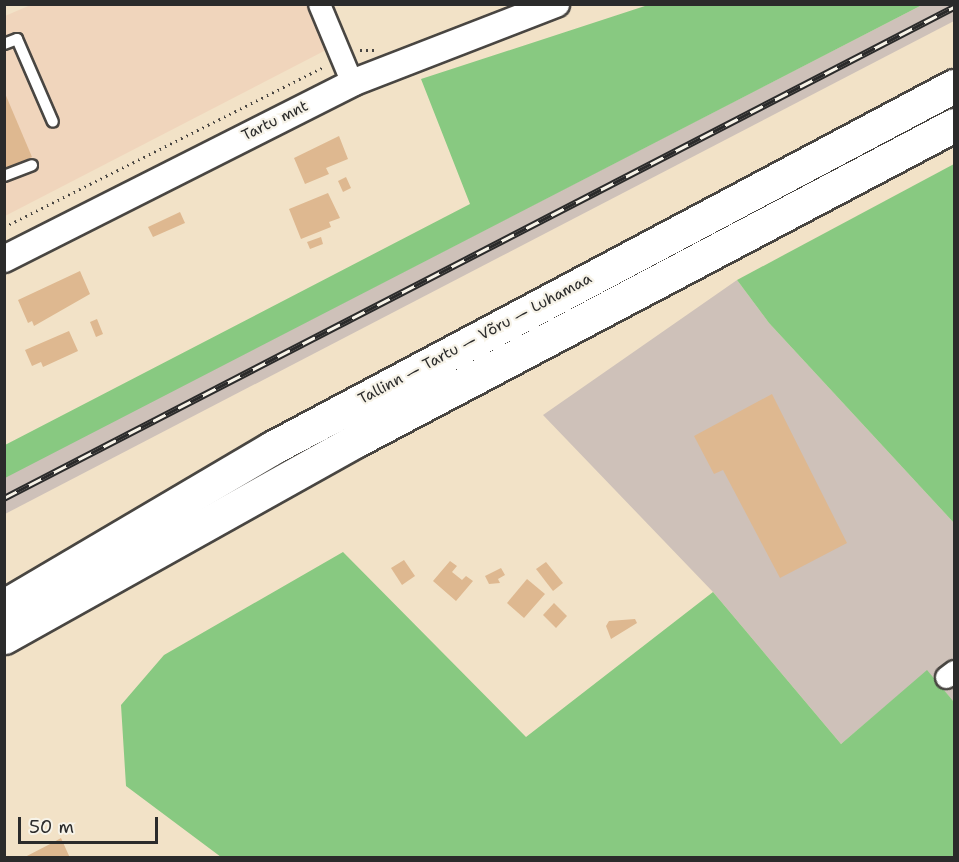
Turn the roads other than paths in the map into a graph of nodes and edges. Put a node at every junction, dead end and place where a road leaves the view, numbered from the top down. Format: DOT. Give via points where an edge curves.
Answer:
graph roads {
  1 [pos="319,4"];
  2 [pos="556,4"];
  3 [pos="4,44"];
  4 [pos="352,83"];
  5 [pos="954,86"];
  6 [pos="53,122"];
  7 [pos="954,125"];
  8 [pos="32,165"];
  9 [pos="4,176"];
  10 [pos="4,259"];
  11 [pos="13,597"];
  12 [pos="4,637"];
  1 -- 4 [label="street"];
  2 -- 4 [label="street, Tartu mnt"];
  3 -- 6 [label="lane" via="17,39"];
  4 -- 10 [label="street, Tartu mnt"];
  5 -- 11 [label="highway, Tallinn — Tartu — Võru — Luhamaa" via="272,448"];
  7 -- 12 [label="highway" via="353,441"];
  8 -- 9 [label="lane"];
}
